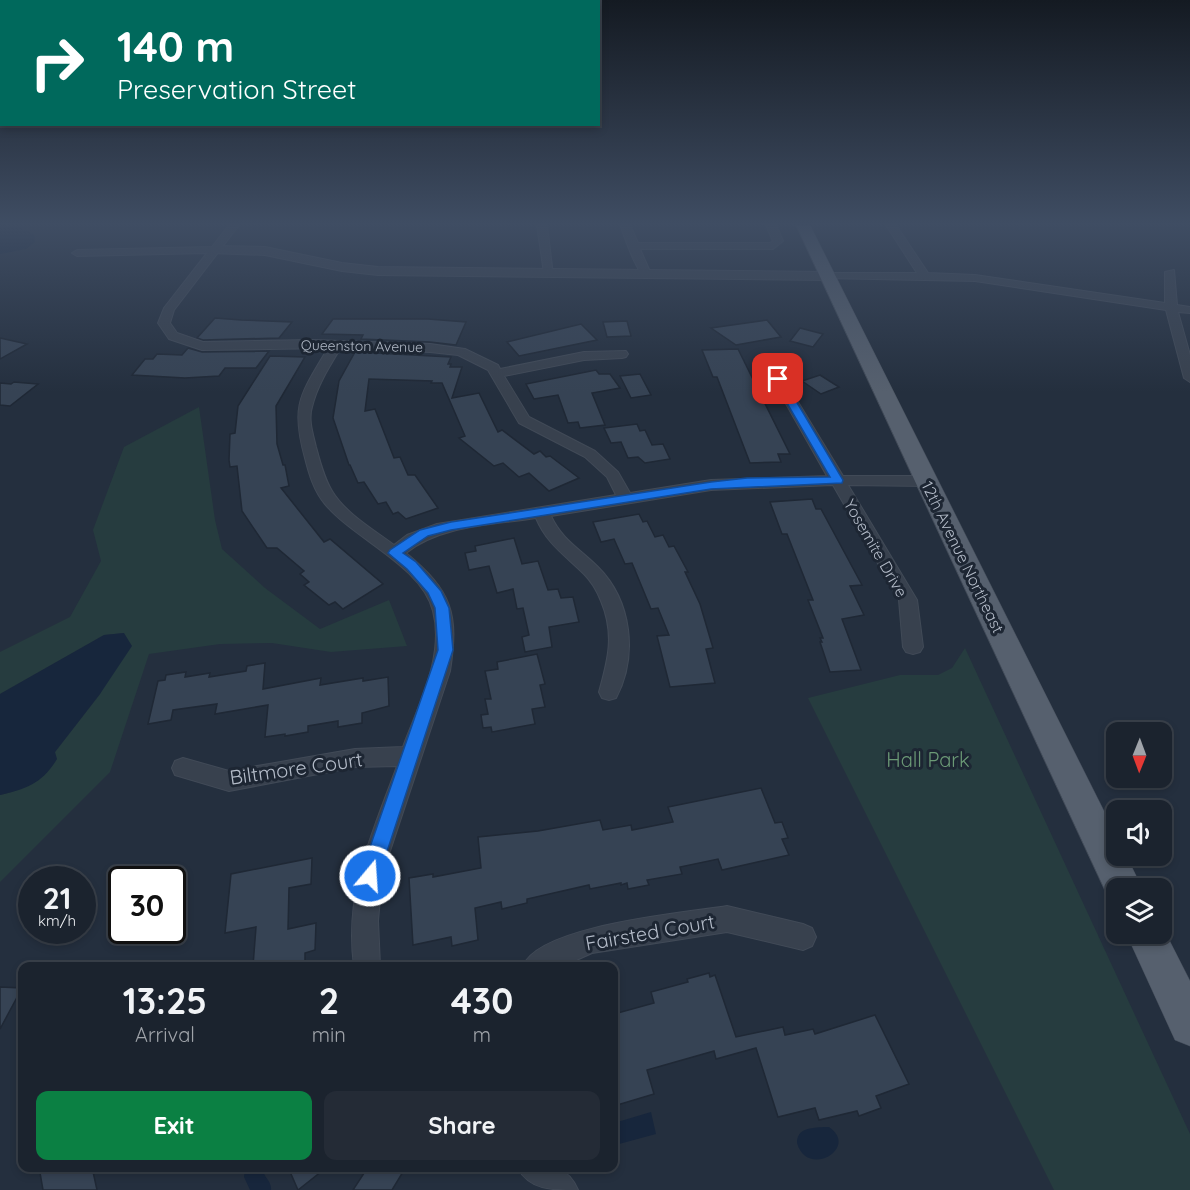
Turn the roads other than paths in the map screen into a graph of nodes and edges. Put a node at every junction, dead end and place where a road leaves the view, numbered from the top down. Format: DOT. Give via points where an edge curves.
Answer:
graph roads {
  1 [pos="191,281"];
  2 [pos="829,281"];
  3 [pos="998,281"];
  4 [pos="1170,281"];
  5 [pos="1171,307"];
  6 [pos="1190,310"];
  7 [pos="336,345"];
  8 [pos="622,354"];
  9 [pos="779,358"];
  10 [pos="497,374"];
  11 [pos="1190,378"];
  12 [pos="837,480"];
  13 [pos="926,481"];
  14 [pos="625,498"];
  15 [pos="541,512"];
  16 [pos="395,553"];
  17 [pos="914,647"];
  18 [pos="609,692"];
  19 [pos="410,756"];
  20 [pos="183,768"];
  21 [pos="1119,878"];
  22 [pos="803,937"];
  23 [pos="1150,944"];
  24 [pos="366,962"];
  25 [pos="544,962"];
  26 [pos="1190,1025"];
  27 [pos="539,1172"];
  28 [pos="562,1190"];
  1 -- 7 [label="street, Queenston Avenue" via="168,310 164,322 173,336 202,346"];
  2 -- 13 [label="main road, 12th Avenue Northeast"];
  3 -- 5 [label="street"];
  4 -- 5 [label="street"];
  5 -- 6 [label="street"];
  5 -- 11 [label="street"];
  7 -- 10 [label="street, Queenston Avenue" via="447,349 483,361"];
  7 -- 16 [label="street" via="304,408 304,429 314,466 330,500"];
  8 -- 10 [label="street" via="584,356"];
  9 -- 12 [label="street, Yosemite Drive" via="778,379"];
  10 -- 14 [label="street, Queenston Avenue" via="524,420 590,454 613,475"];
  12 -- 13 [label="street"];
  12 -- 14 [label="street" via="747,482"];
  12 -- 17 [label="street, Yosemite Drive" via="908,600"];
  13 -- 21 [label="main road, 12th Avenue Northeast"];
  14 -- 15 [label="street"];
  15 -- 16 [label="street" via="437,529 413,539"];
  15 -- 18 [label="street" via="550,535 607,589 621,645"];
  16 -- 19 [label="street" via="434,591 442,608 446,641"];
  19 -- 20 [label="street, Biltmore Court" via="355,758 230,781"];
  19 -- 24 [label="street" via="370,876 365,906"];
  22 -- 25 [label="street, Fairsted Court" via="727,919 592,940"];
  23 -- 26 [label="main road"];
  27 -- 28 [label="street"];
}
